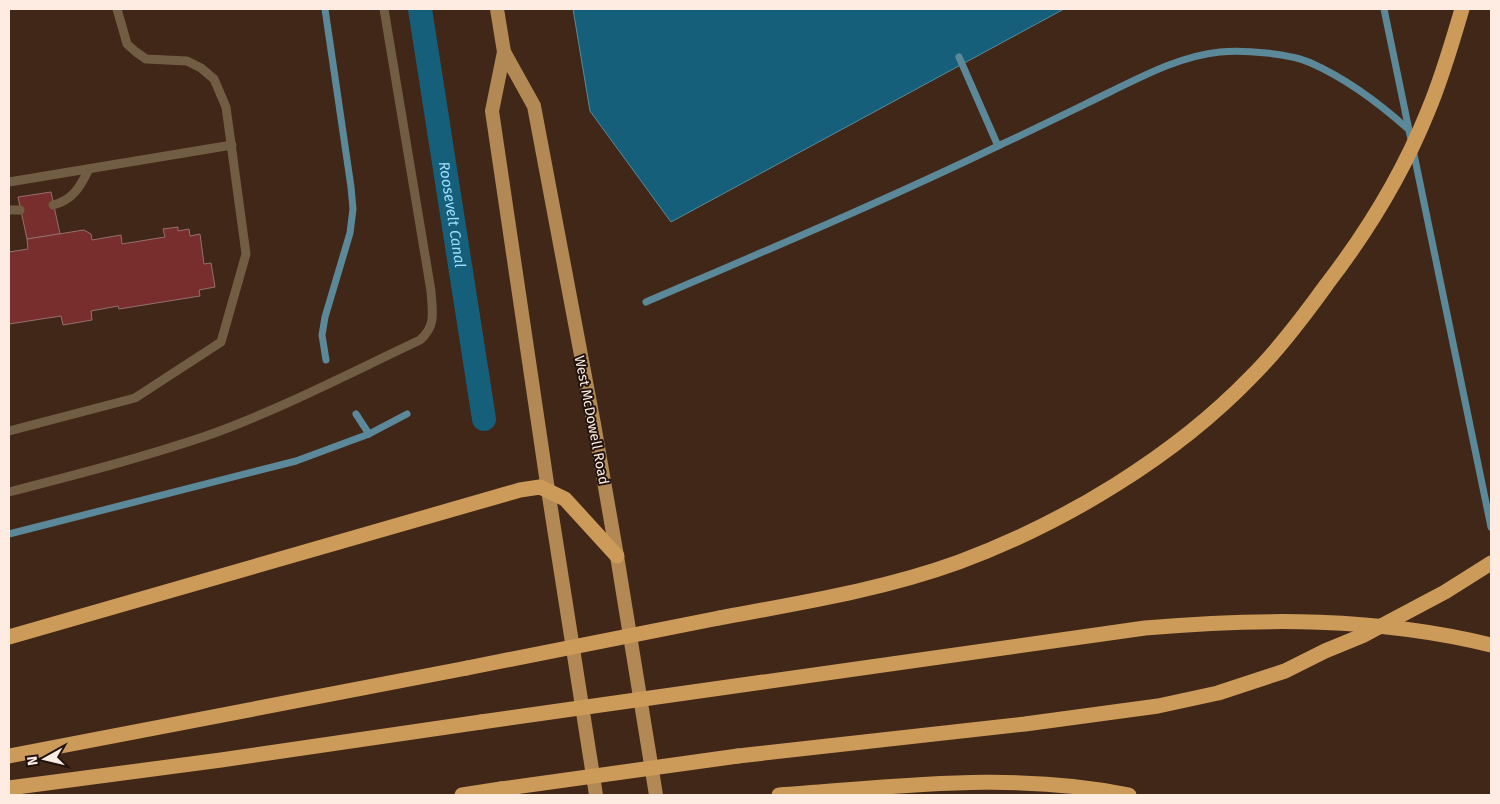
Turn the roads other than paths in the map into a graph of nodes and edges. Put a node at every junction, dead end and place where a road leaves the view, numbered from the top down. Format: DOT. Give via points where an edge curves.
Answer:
graph roads {
  1 [pos="117,9"];
  2 [pos="384,9"];
  3 [pos="497,9"];
  4 [pos="1462,9"];
  5 [pos="504,52"];
  6 [pos="232,145"];
  7 [pos="89,169"];
  8 [pos="9,182"];
  9 [pos="53,205"];
  10 [pos="9,210"];
  11 [pos="20,210"];
  12 [pos="9,431"];
  13 [pos="548,490"];
  14 [pos="9,492"];
  15 [pos="617,556"];
  16 [pos="1491,563"];
  17 [pos="9,637"];
  18 [pos="1491,645"];
  19 [pos="9,756"];
  20 [pos="9,788"];
  21 [pos="462,795"];
  22 [pos="596,795"];
  23 [pos="656,795"];
  24 [pos="780,795"];
  25 [pos="1129,795"];
  1 -- 6 [label="lane" via="127,44 136,52 146,59 187,61 214,79 226,107"];
  2 -- 14 [label="lane" via="431,290 432,327 428,333 420,340 207,436 116,465"];
  3 -- 5 [label="main road, West McDowell Road"];
  4 -- 19 [label="highway, bridge" via="1428,113 1402,165 1369,225 1302,318 1253,375 1203,420 1158,456 1061,517 958,562 867,589"];
  5 -- 13 [label="main road, West McDowell Road" via="492,111"];
  5 -- 15 [label="main road, West McDowell Road" via="534,106"];
  6 -- 7 [label="lane"];
  6 -- 12 [label="lane" via="246,254 221,342 135,398"];
  7 -- 8 [label="lane"];
  7 -- 9 [label="lane" via="73,195"];
  10 -- 11 [label="lane"];
  13 -- 15 [label="highway" via="565,499"];
  13 -- 17 [label="highway" via="540,487 520,490"];
  13 -- 22 [label="main road, West McDowell Road"];
  15 -- 23 [label="main road, West McDowell Road"];
  16 -- 21 [label="highway, bridge" via="1364,635 1285,671 1218,693 1158,706 1025,724 738,756"];
  18 -- 20 [label="highway, bridge" via="1418,630 1357,624 1260,621 1146,628"];
  24 -- 25 [label="highway" via="951,782 1089,788"];
}
